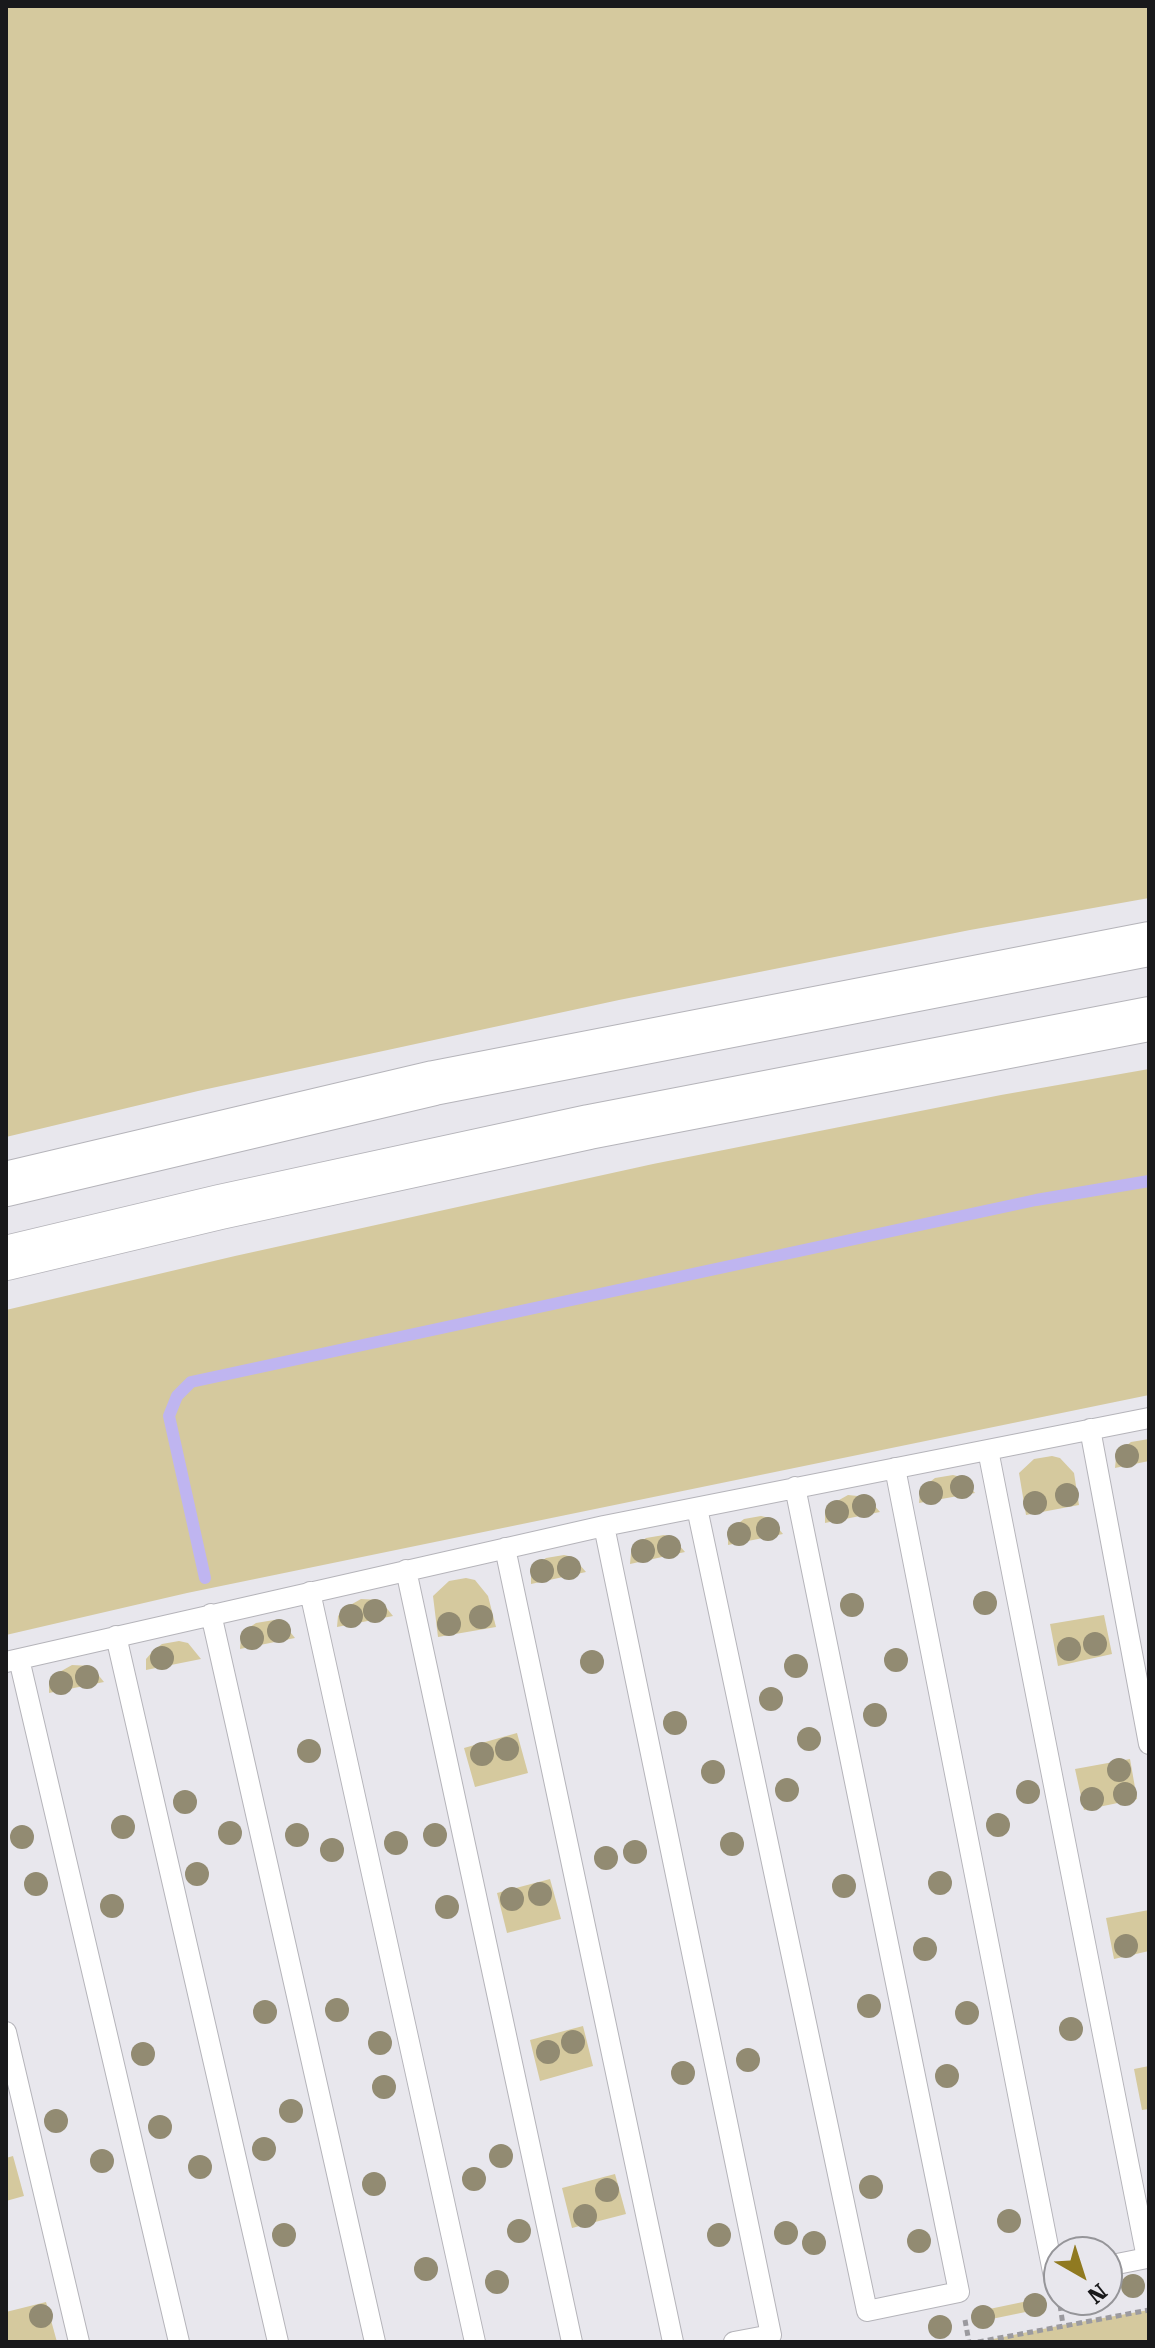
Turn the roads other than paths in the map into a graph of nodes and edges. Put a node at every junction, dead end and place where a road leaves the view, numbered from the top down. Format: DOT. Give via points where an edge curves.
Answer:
graph roads {
  1 [pos="1149,944"];
  2 [pos="1149,1019"];
  3 [pos="6,1184"];
  4 [pos="6,1258"];
  5 [pos="1149,1418"];
  6 [pos="1090,1429"];
  7 [pos="988,1450"];
  8 [pos="895,1468"];
  9 [pos="795,1487"];
  10 [pos="697,1508"];
  11 [pos="604,1526"];
  12 [pos="505,1548"];
  13 [pos="406,1570"];
  14 [pos="310,1592"];
  15 [pos="211,1614"];
  16 [pos="116,1636"];
  17 [pos="12,1661"];
  18 [pos="1149,1744"];
  19 [pos="6,2032"];
  20 [pos="1046,2236"];
  21 [pos="1123,2263"];
  22 [pos="79,2342"];
  23 [pos="179,2342"];
  24 [pos="278,2342"];
  25 [pos="375,2342"];
  26 [pos="475,2342"];
  27 [pos="572,2342"];
  28 [pos="673,2342"];
  29 [pos="734,2342"];
  1 -- 3 [label="highway" via="434,1083"];
  2 -- 4 [label="highway" via="589,1127"];
  5 -- 6 [label="lane"];
  6 -- 7 [label="lane"];
  6 -- 18 [label="lane"];
  7 -- 8 [label="lane"];
  7 -- 21 [label="lane" via="1147,2258"];
  8 -- 9 [label="lane"];
  8 -- 20 [label="lane"];
  9 -- 10 [label="lane"];
  9 -- 10 [label="lane" via="959,2292 867,2311"];
  10 -- 11 [label="lane"];
  11 -- 12 [label="lane"];
  11 -- 29 [label="lane" via="771,2335"];
  12 -- 13 [label="lane"];
  12 -- 28 [label="lane"];
  13 -- 14 [label="lane"];
  13 -- 27 [label="lane"];
  14 -- 15 [label="lane"];
  14 -- 26 [label="lane"];
  15 -- 16 [label="lane"];
  15 -- 25 [label="lane"];
  16 -- 17 [label="lane"];
  16 -- 24 [label="lane"];
  17 -- 23 [label="lane"];
  19 -- 22 [label="lane"];
}
